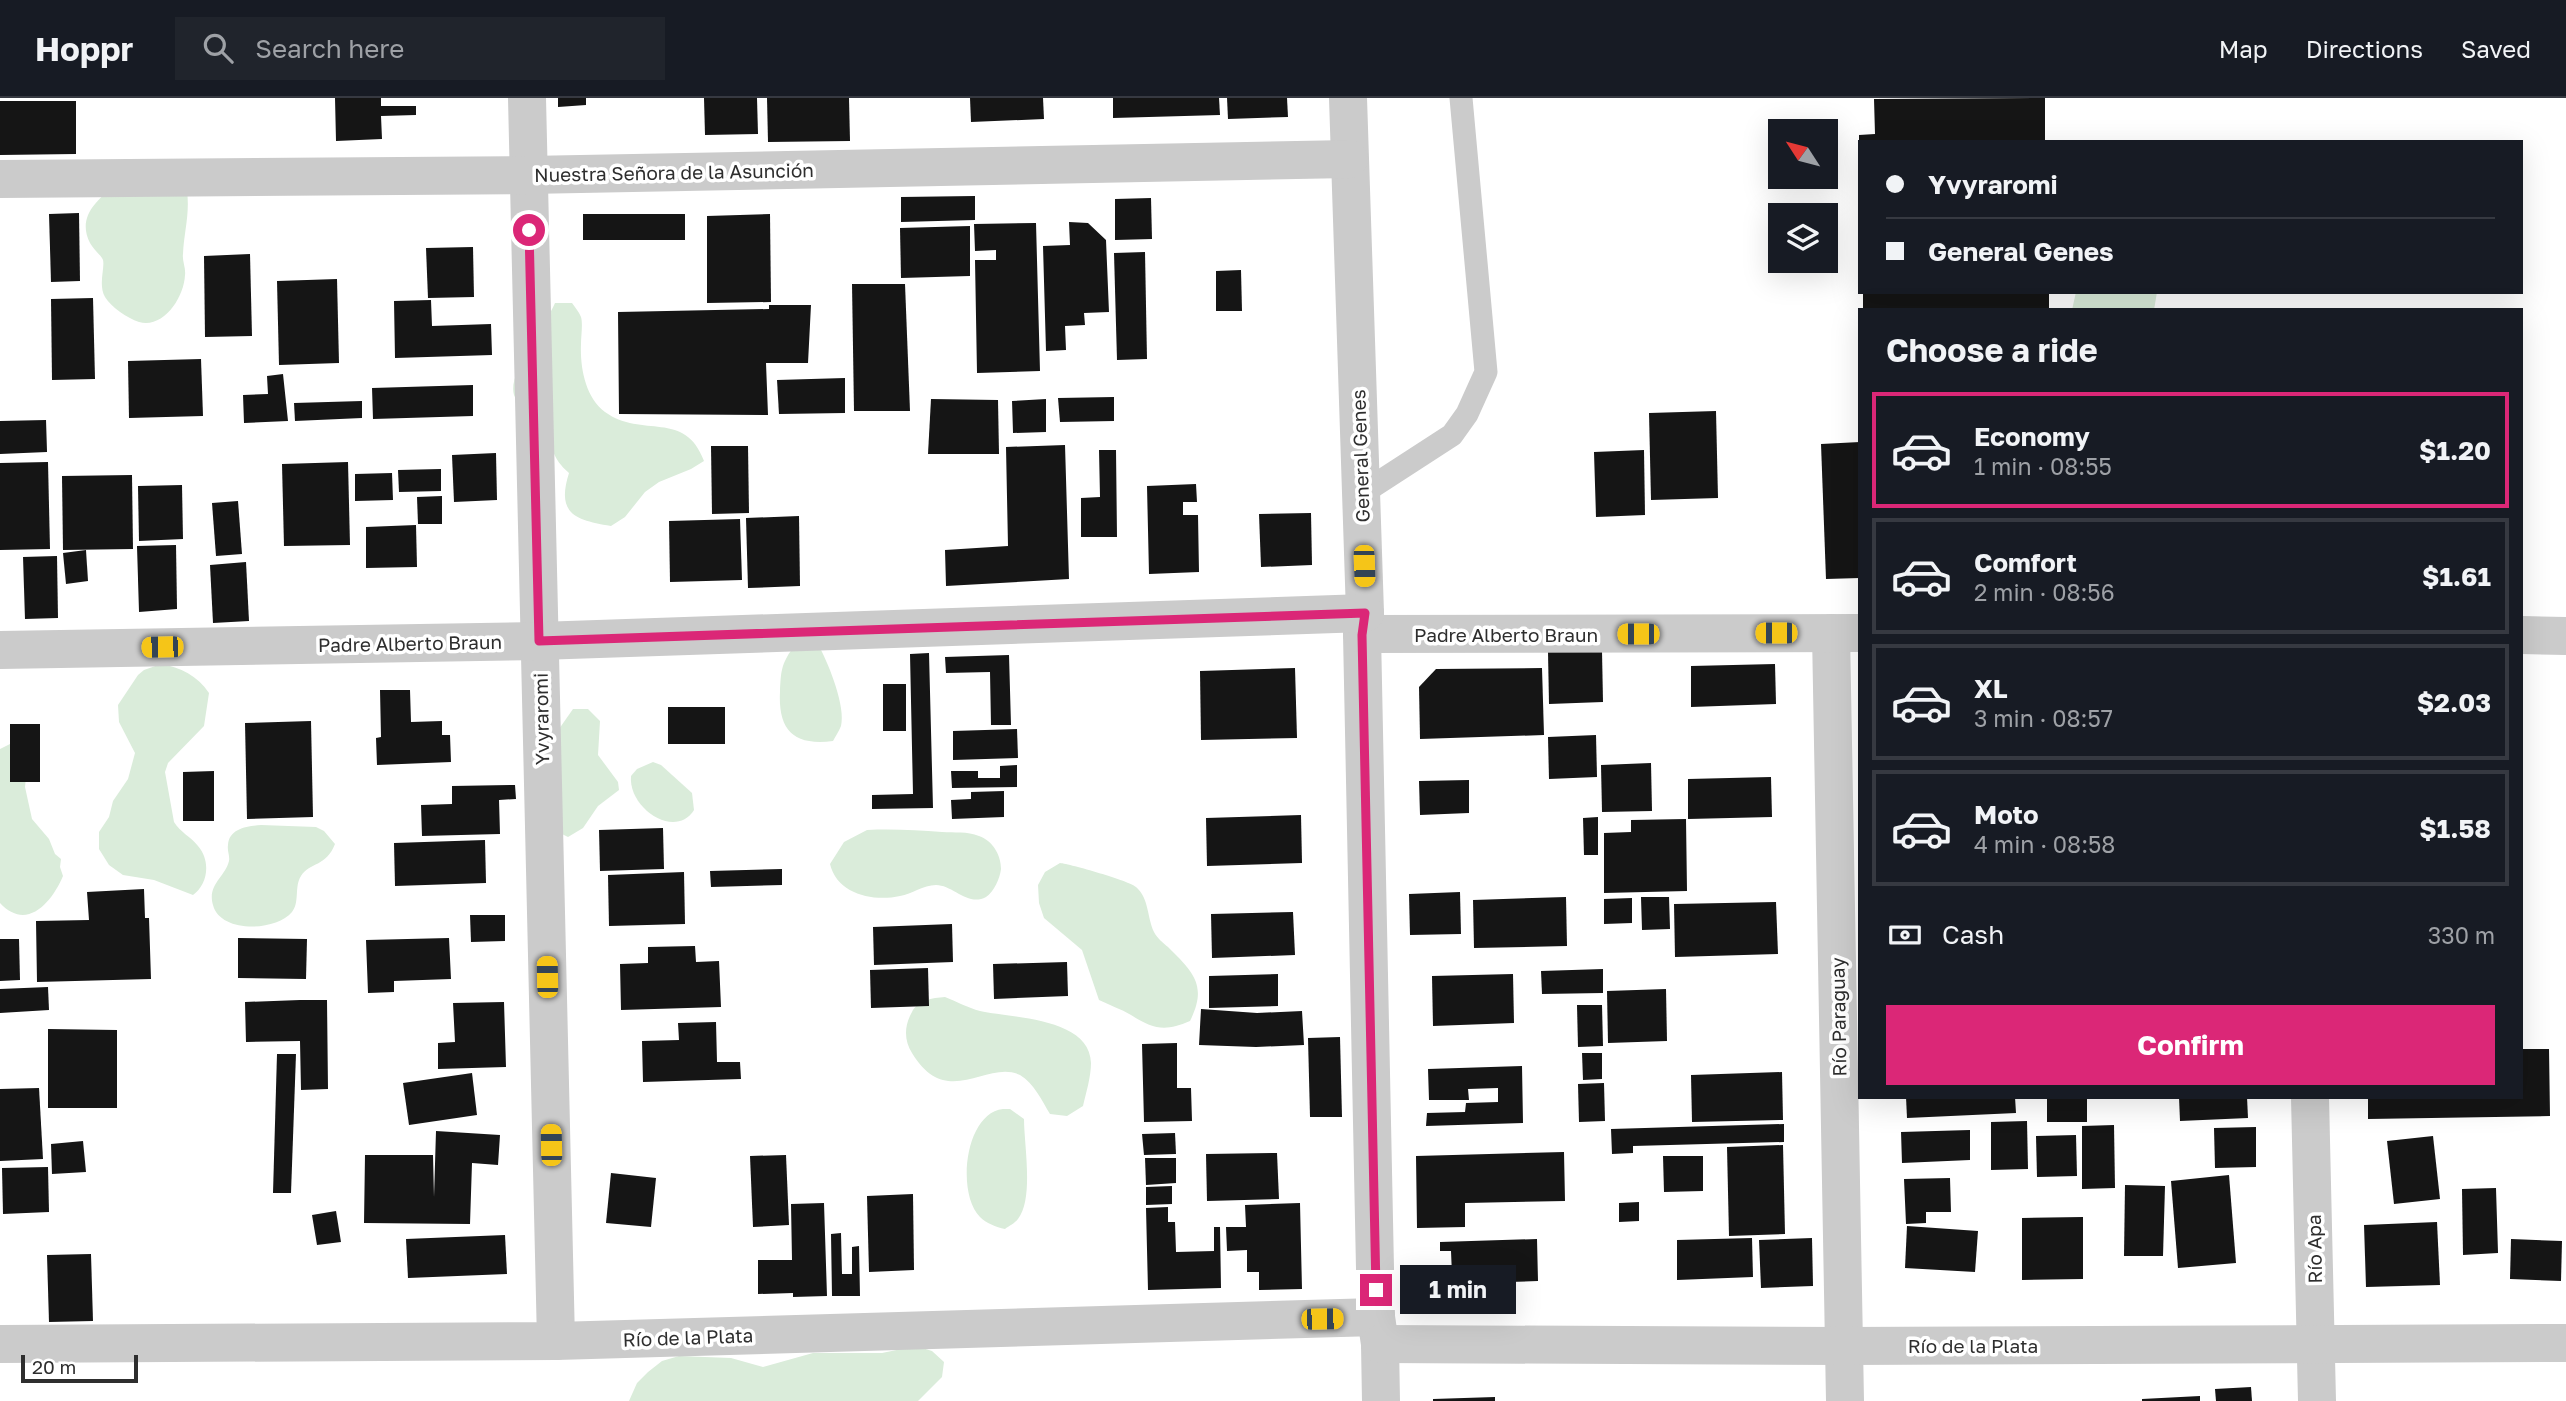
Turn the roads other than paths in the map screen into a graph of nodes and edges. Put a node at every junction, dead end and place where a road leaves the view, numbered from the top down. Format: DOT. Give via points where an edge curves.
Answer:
graph roads {
  1 [pos="527,98"];
  2 [pos="1348,98"];
  3 [pos="1461,98"];
  4 [pos="1349,159"];
  5 [pos="528,175"];
  6 [pos="0,179"];
  7 [pos="1361,494"];
  8 [pos="1364,624"];
  9 [pos="1846,633"];
  10 [pos="2523,635"];
  11 [pos="2566,636"];
  12 [pos="539,641"];
  13 [pos="0,650"];
  14 [pos="2310,1099"];
  15 [pos="1378,1330"];
  16 [pos="556,1341"];
  17 [pos="2316,1343"];
  18 [pos="2566,1343"];
  19 [pos="0,1344"];
  20 [pos="1844,1346"];
  21 [pos="1381,1401"];
  22 [pos="1846,1401"];
  23 [pos="2317,1401"];
  1 -- 5 [label="street, Yvyraromi"];
  2 -- 4 [label="street, General Genes"];
  3 -- 7 [label="lane" via="1486,372 1452,435"];
  4 -- 5 [label="street, Nuestra Señora de la Asunción"];
  4 -- 7 [label="street, General Genes"];
  5 -- 6 [label="street, Nuestra Señora de la Asunción"];
  5 -- 12 [label="street, Yvyraromi"];
  7 -- 8 [label="street, General Genes"];
  8 -- 9 [label="street, Padre Alberto Braun"];
  8 -- 12 [label="street, Padre Alberto Braun"];
  8 -- 15 [label="street, General Genes"];
  9 -- 20 [label="street, Río Paraguay"];
  10 -- 11 [label="street"];
  12 -- 13 [label="street, Padre Alberto Braun"];
  12 -- 16 [label="street, Yvyraromi"];
  14 -- 17 [label="street, Río Apa"];
  15 -- 16 [label="street, Río de la Plata"];
  15 -- 20 [label="street, Río de la Plata"];
  15 -- 21 [label="street, General Genes"];
  16 -- 19 [label="street, Río de la Plata"];
  17 -- 18 [label="street, Río de la Plata"];
  17 -- 20 [label="street, Río de la Plata"];
  17 -- 23 [label="street, Río Apa"];
  20 -- 22 [label="street, Río Paraguay"];
}
